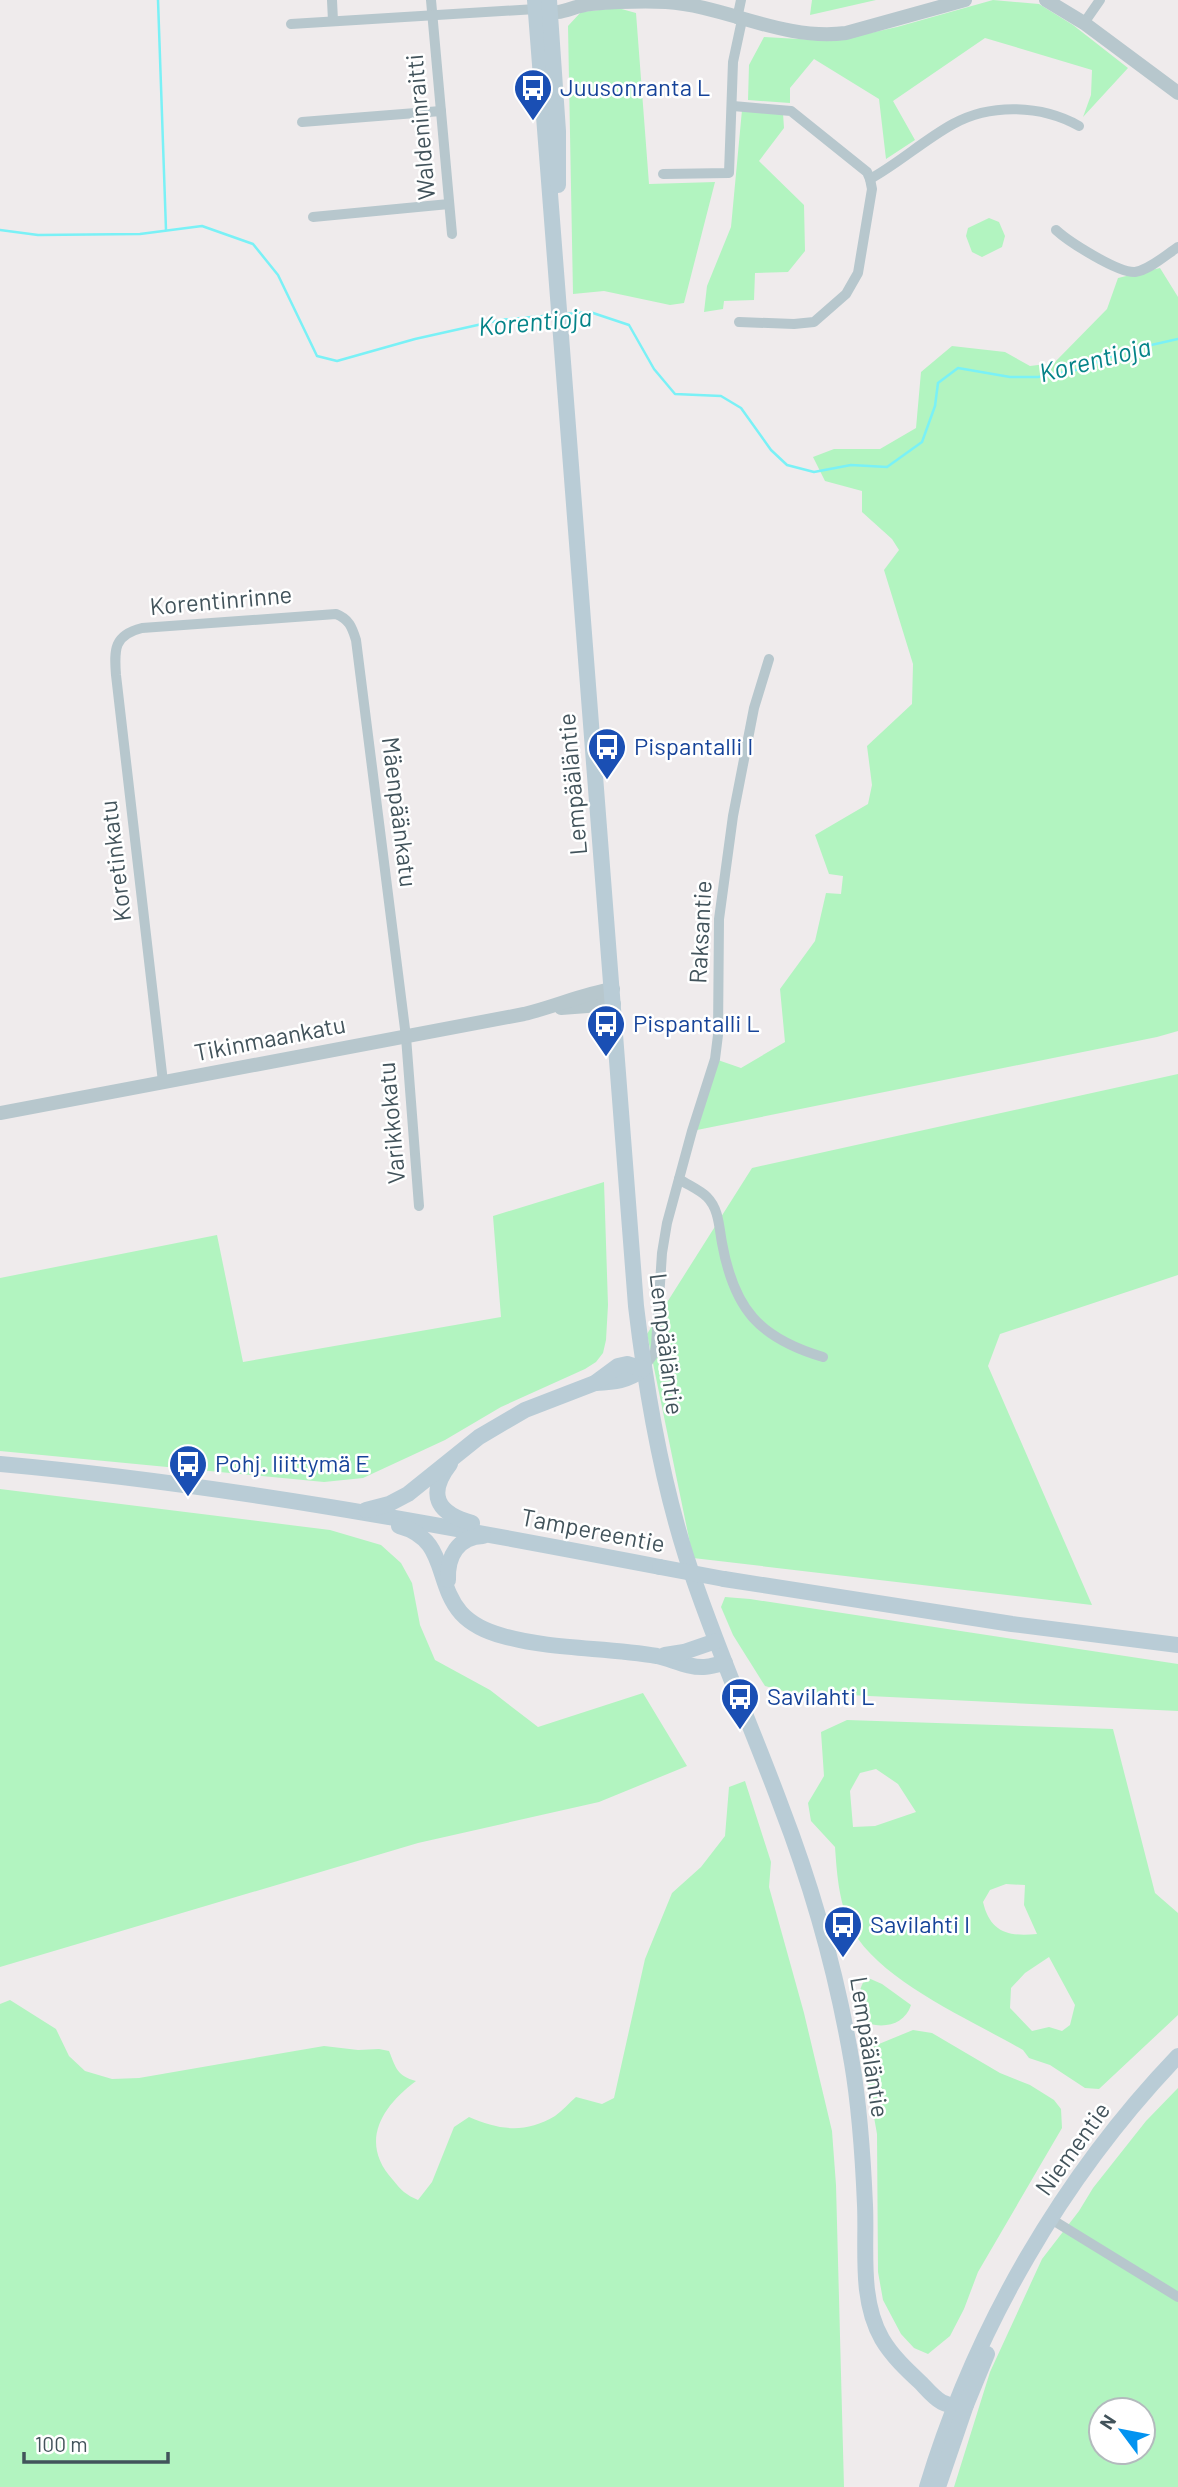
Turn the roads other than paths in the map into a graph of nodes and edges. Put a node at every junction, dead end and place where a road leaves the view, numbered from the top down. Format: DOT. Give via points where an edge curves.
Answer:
graph roads {
  1 [pos="332,0"];
  2 [pos="431,0"];
  3 [pos="568,0"];
  4 [pos="741,0"];
  5 [pos="965,0"];
  6 [pos="1046,0"];
  7 [pos="1100,0"];
  8 [pos="545,4"];
  9 [pos="587,4"];
  10 [pos="433,16"];
  11 [pos="740,19"];
  12 [pos="333,21"];
  13 [pos="1084,23"];
  14 [pos="291,24"];
  15 [pos="1177,91"];
  16 [pos="733,106"];
  17 [pos="441,111"];
  18 [pos="302,122"];
  19 [pos="1079,126"];
  20 [pos="663,174"];
  21 [pos="870,179"];
  22 [pos="449,204"];
  23 [pos="313,217"];
  24 [pos="1056,230"];
  25 [pos="452,234"];
  26 [pos="1178,247"];
  27 [pos="739,322"];
  28 [pos="324,613"];
  29 [pos="122,636"];
  30 [pos="769,659"];
  31 [pos="613,997"];
  32 [pos="406,1037"];
  33 [pos="163,1082"];
  34 [pos="0,1113"];
  35 [pos="679,1180"];
  36 [pos="419,1206"];
  37 [pos="823,1357"];
  38 [pos="643,1369"];
  39 [pos="463,1449"];
  40 [pos="0,1464"];
  41 [pos="340,1508"];
  42 [pos="360,1511"];
  43 [pos="493,1535"];
  44 [pos="542,1545"];
  45 [pos="448,1589"];
  46 [pos="716,1641"];
  47 [pos="1178,1645"];
  48 [pos="657,1656"];
  49 [pos="724,1662"];
  50 [pos="1178,2056"];
  51 [pos="1051,2219"];
  52 [pos="1178,2297"];
  53 [pos="959,2403"];
  54 [pos="927,2487"];
  55 [pos="938,2487"];
  1 -- 12 [label="street"];
  2 -- 10 [label="street, Waldeninraitti"];
  3 -- 9 [label="street"];
  4 -- 11 [label="street"];
  5 -- 11 [label="street" via="827,35"];
  6 -- 13 [label="street"];
  7 -- 13 [label="street"];
  8 -- 9 [label="street" via="562,13"];
  8 -- 10 [label="street"];
  8 -- 31 [label="main road, Lempääläntie" via="558,131 560,315"];
  9 -- 11 [label="street" via="668,2"];
  10 -- 12 [label="street"];
  10 -- 17 [label="street, Waldeninraitti"];
  11 -- 16 [label="street" via="733,62"];
  12 -- 14 [label="street"];
  13 -- 15 [label="street"];
  16 -- 20 [label="street" via="729,173"];
  16 -- 21 [label="street" via="791,111"];
  17 -- 18 [label="street"];
  17 -- 22 [label="street, Waldeninraitti"];
  19 -- 21 [label="street" via="1026,108 969,117"];
  21 -- 27 [label="street" via="858,273 846,294 814,322"];
  22 -- 23 [label="street"];
  22 -- 25 [label="street, Waldeninraitti"];
  24 -- 26 [label="street" via="1126,271 1143,269"];
  28 -- 29 [label="street, Korentinrinne" via="142,628"];
  28 -- 32 [label="street, Mäenpäänkatu" via="346,618 356,640"];
  29 -- 33 [label="street, Koretinkatu" via="114,656"];
  30 -- 35 [label="street, Raksantie" via="754,708 733,816 719,919 715,1059"];
  31 -- 32 [label="street, Tikinmaankatu" via="591,993 549,1009"];
  31 -- 38 [label="main road, Lempääläntie"];
  32 -- 33 [label="street, Tikinmaankatu"];
  32 -- 36 [label="street, Varikkokatu"];
  33 -- 34 [label="street, Tikinmaankatu"];
  35 -- 37 [label="street" via="706,1197 716,1211 730,1279 741,1305 773,1337"];
  35 -- 38 [label="street, Raksantie" via="662,1253 655,1352"];
  38 -- 39 [label="main road" via="618,1366 595,1383 500,1423"];
  38 -- 46 [label="main road, Lempääläntie" via="666,1486"];
  39 -- 42 [label="main road" via="398,1500"];
  39 -- 44 [label="main road" via="437,1488 443,1509 462,1521"];
  40 -- 41 [label="main road, Tampereentie" via="184,1484"];
  41 -- 42 [label="main road, Tampereentie"];
  41 -- 45 [label="main road" via="420,1534 434,1552"];
  42 -- 43 [label="main road, Tampereentie"];
  43 -- 44 [label="main road, Tampereentie"];
  43 -- 45 [label="main road" via="470,1537 455,1549"];
  44 -- 47 [label="main road, Tampereentie, bridge" via="1012,1624"];
  45 -- 48 [label="main road" via="462,1614 489,1632 520,1640"];
  46 -- 48 [label="main road" via="684,1653"];
  46 -- 49 [label="main road, Lempääläntie"];
  48 -- 49 [label="main road" via="700,1667"];
  49 -- 53 [label="main road, Lempääläntie" via="798,1852 834,1970 854,2076 873,2319 891,2353 937,2400"];
  50 -- 51 [label="main road, Niementie" via="1139,2097"];
  51 -- 52 [label="street"];
  51 -- 53 [label="main road, Niementie" via="982,2339"];
  53 -- 54 [label="main road"];
  53 -- 55 [label="main road"];
}
